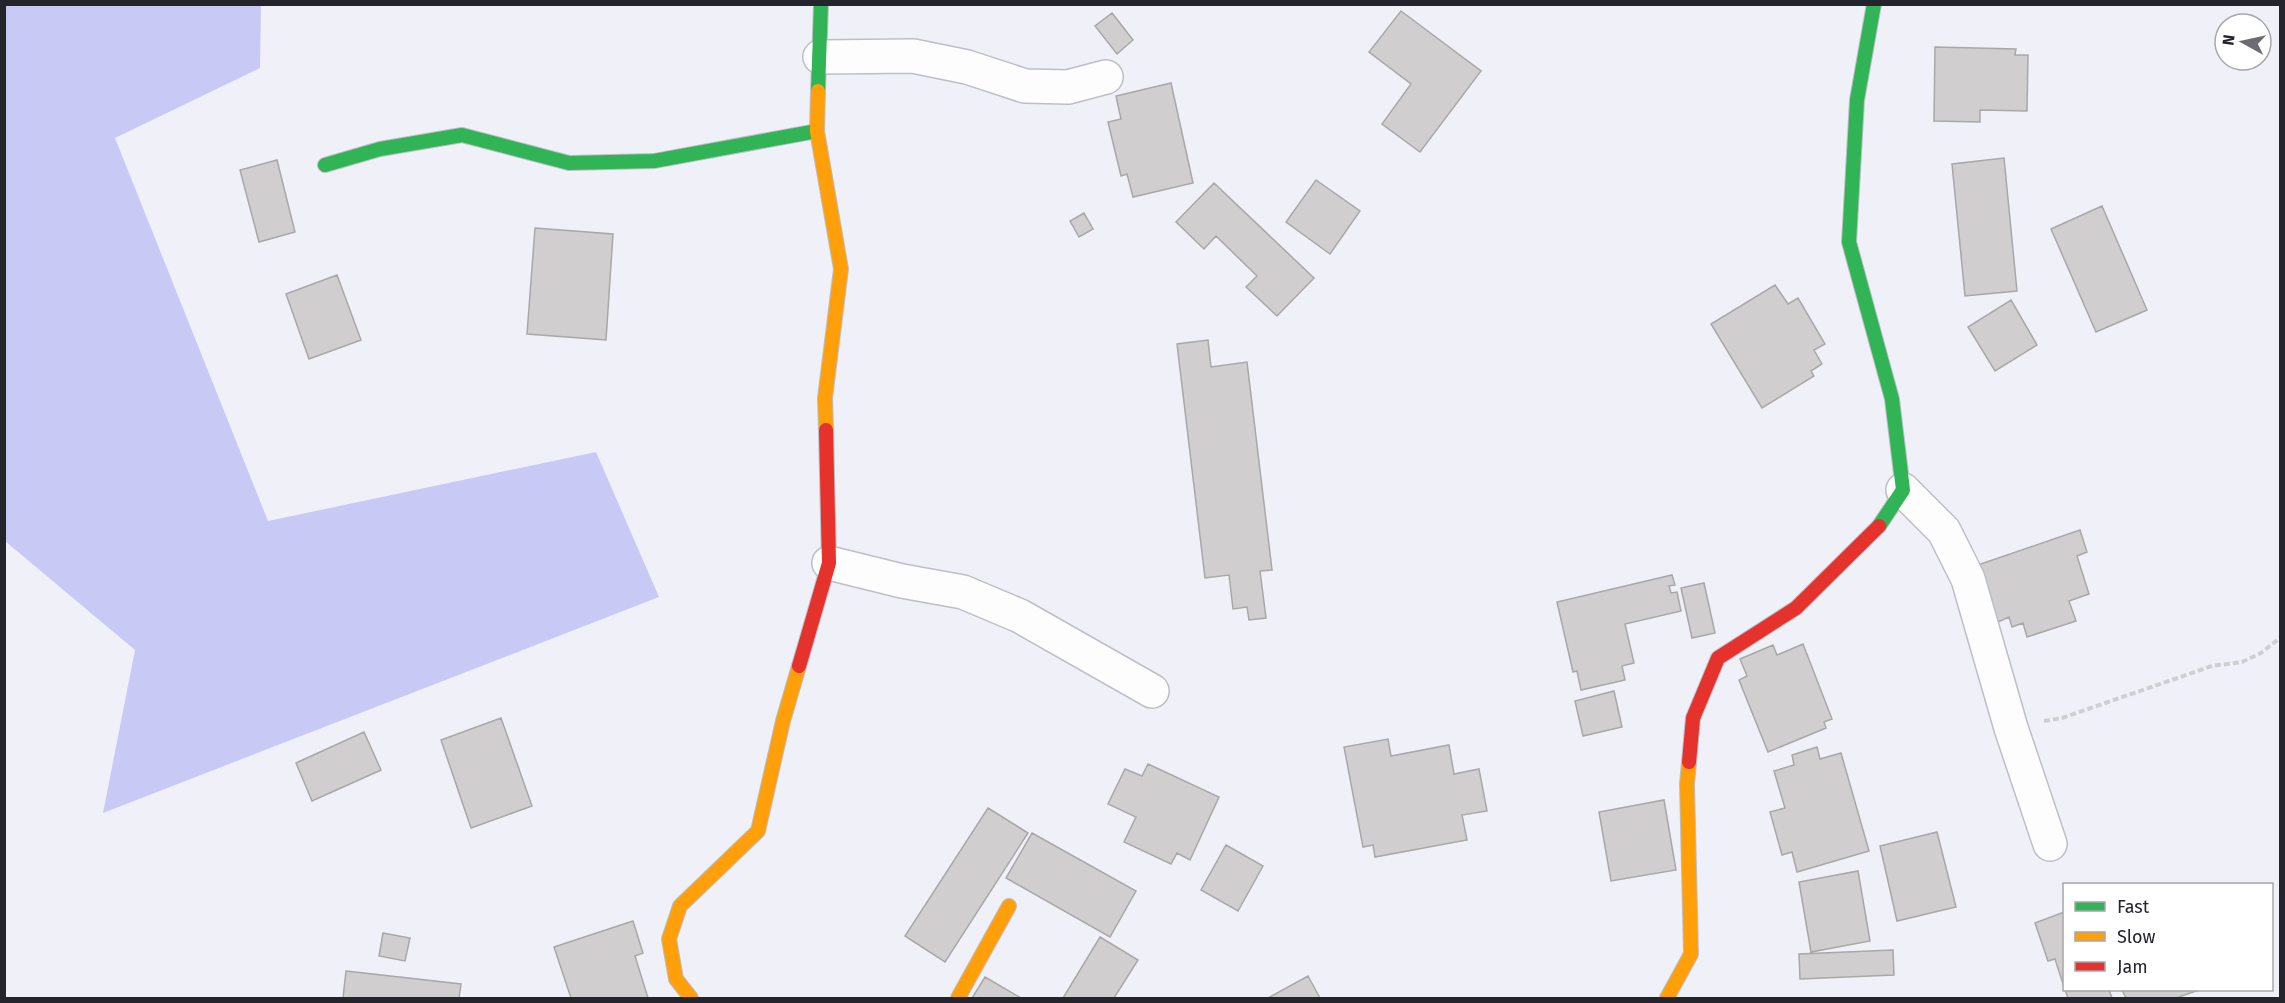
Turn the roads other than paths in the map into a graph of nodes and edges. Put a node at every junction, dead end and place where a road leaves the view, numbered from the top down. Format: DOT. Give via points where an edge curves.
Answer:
graph roads {
  1 [pos="821,4"];
  2 [pos="1874,4"];
  3 [pos="820,57"];
  4 [pos="1106,77"];
  5 [pos="817,131"];
  6 [pos="325,165"];
  7 [pos="1902,490"];
  8 [pos="829,563"];
  9 [pos="1152,691"];
  10 [pos="2050,844"];
  11 [pos="1010,906"];
  12 [pos="691,999"];
  13 [pos="958,999"];
  14 [pos="1667,999"];
  1 -- 3 [label="street"];
  2 -- 7 [label="street" via="1857,100 1849,243 1892,399"];
  3 -- 4 [label="street" via="913,56 967,67 1025,86 1068,87"];
  3 -- 5 [label="street"];
  5 -- 6 [label="street" via="654,161 569,163 462,135 380,149"];
  5 -- 8 [label="street" via="841,269 825,398"];
  7 -- 10 [label="street" via="1944,531 1968,579"];
  7 -- 14 [label="street" via="1876,531 1796,608 1718,658 1693,718 1687,784 1690,954"];
  8 -- 9 [label="street" via="963,591 1020,616"];
  8 -- 12 [label="street" via="783,721 758,831 680,906 669,939 676,979"];
  11 -- 13 [label="street"];
}
